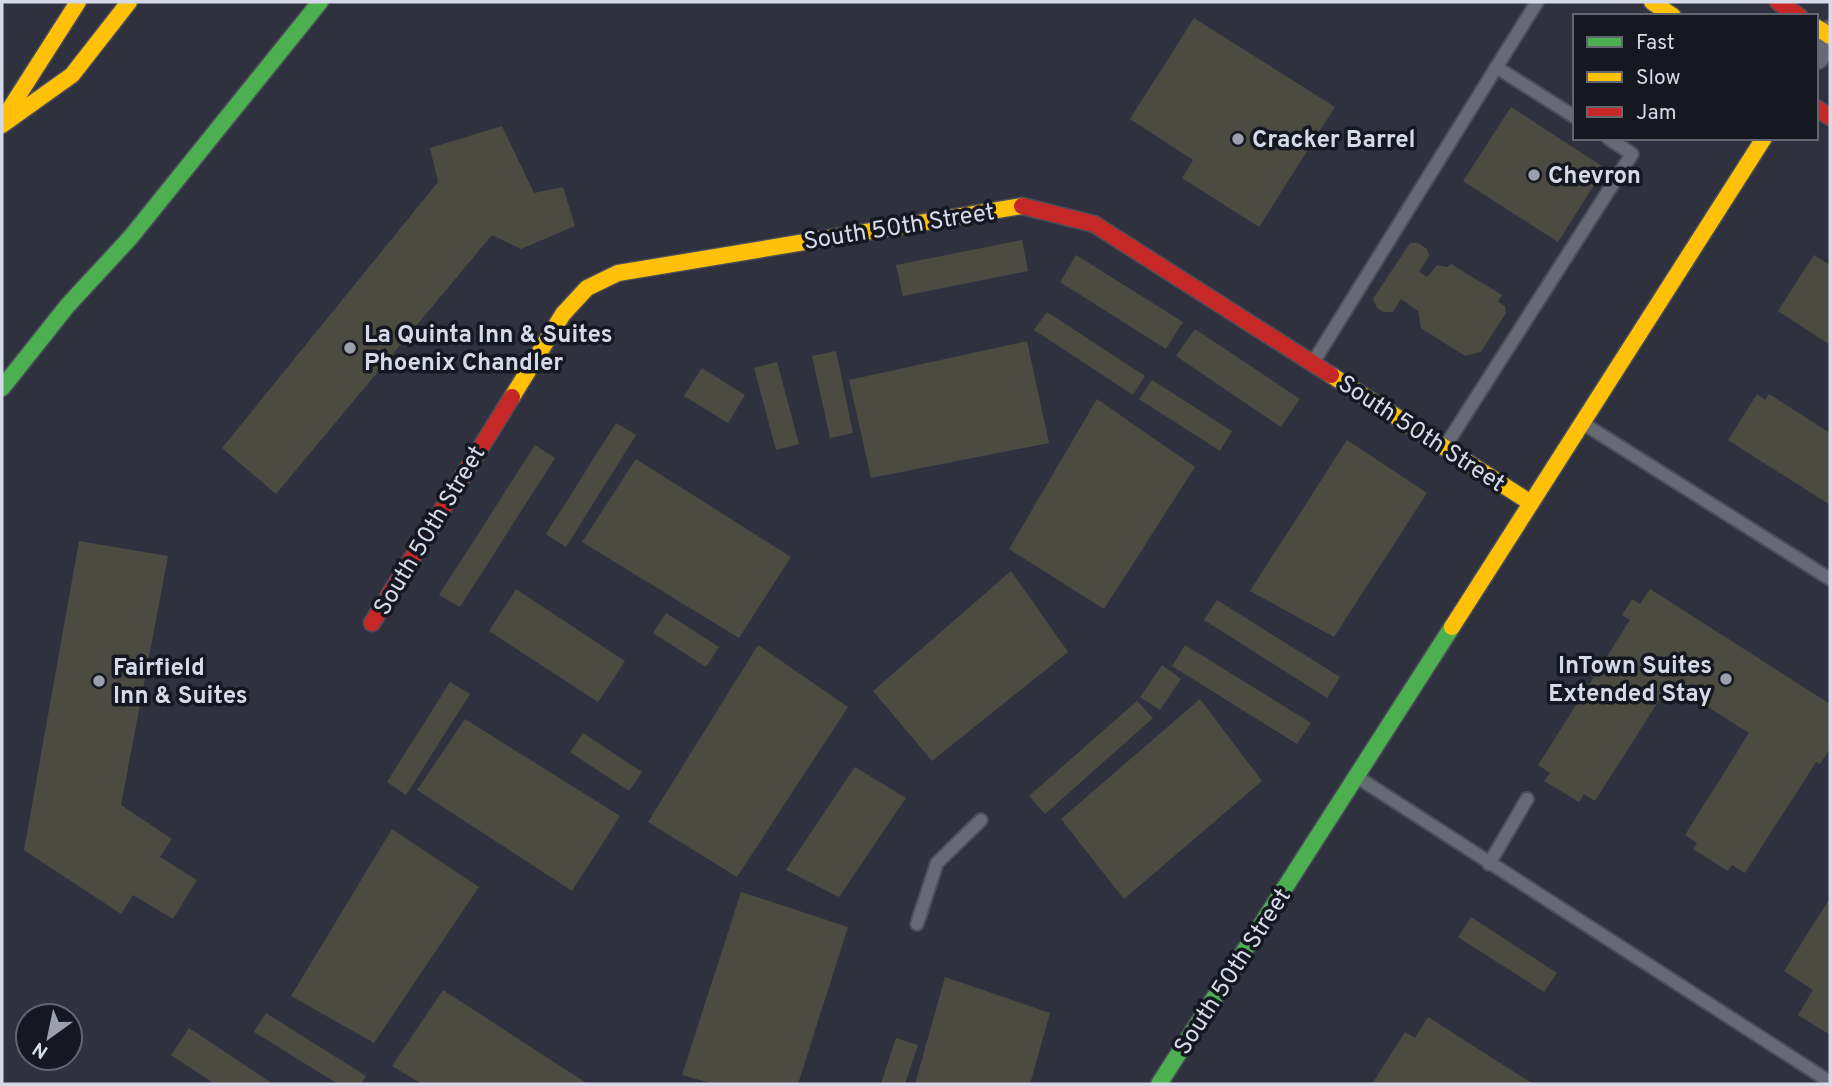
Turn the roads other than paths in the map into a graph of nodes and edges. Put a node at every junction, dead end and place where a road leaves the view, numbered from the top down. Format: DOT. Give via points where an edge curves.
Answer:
graph roads {
  1 [pos="78,2"];
  2 [pos="129,2"];
  3 [pos="320,2"];
  4 [pos="1537,2"];
  5 [pos="1651,2"];
  6 [pos="1778,2"];
  7 [pos="1670,14"];
  8 [pos="1796,14"];
  9 [pos="1496,67"];
  10 [pos="1573,116"];
  11 [pos="2,123"];
  12 [pos="1611,140"];
  13 [pos="1763,140"];
  14 [pos="1313,363"];
  15 [pos="2,388"];
  16 [pos="1583,424"];
  17 [pos="1445,447"];
  18 [pos="1531,503"];
  19 [pos="1830,579"];
  20 [pos="372,623"];
  21 [pos="1357,778"];
  22 [pos="1527,799"];
  23 [pos="982,820"];
  24 [pos="1489,864"];
  25 [pos="917,924"];
  26 [pos="1830,1082"];
  27 [pos="1159,1084"];
  1 -- 11 [label="main road"];
  2 -- 11 [label="main road" via="72,75"];
  3 -- 15 [label="main road"];
  4 -- 9 [label="lane"];
  5 -- 7 [label="main road"];
  6 -- 8 [label="main road"];
  9 -- 10 [label="lane"];
  9 -- 14 [label="lane"];
  12 -- 17 [label="lane" via="1632,154"];
  13 -- 16 [label="main road, South 50th Street"];
  14 -- 17 [label="main road, South 50th Street"];
  14 -- 20 [label="main road, South 50th Street" via="1094,224 1027,205 618,273 587,288 562,314"];
  16 -- 18 [label="main road, South 50th Street"];
  16 -- 19 [label="lane"];
  17 -- 18 [label="main road, South 50th Street"];
  18 -- 21 [label="main road, South 50th Street"];
  21 -- 24 [label="lane"];
  21 -- 27 [label="main road, South 50th Street"];
  22 -- 24 [label="lane"];
  23 -- 25 [label="lane" via="937,863"];
  24 -- 26 [label="lane"];
}
